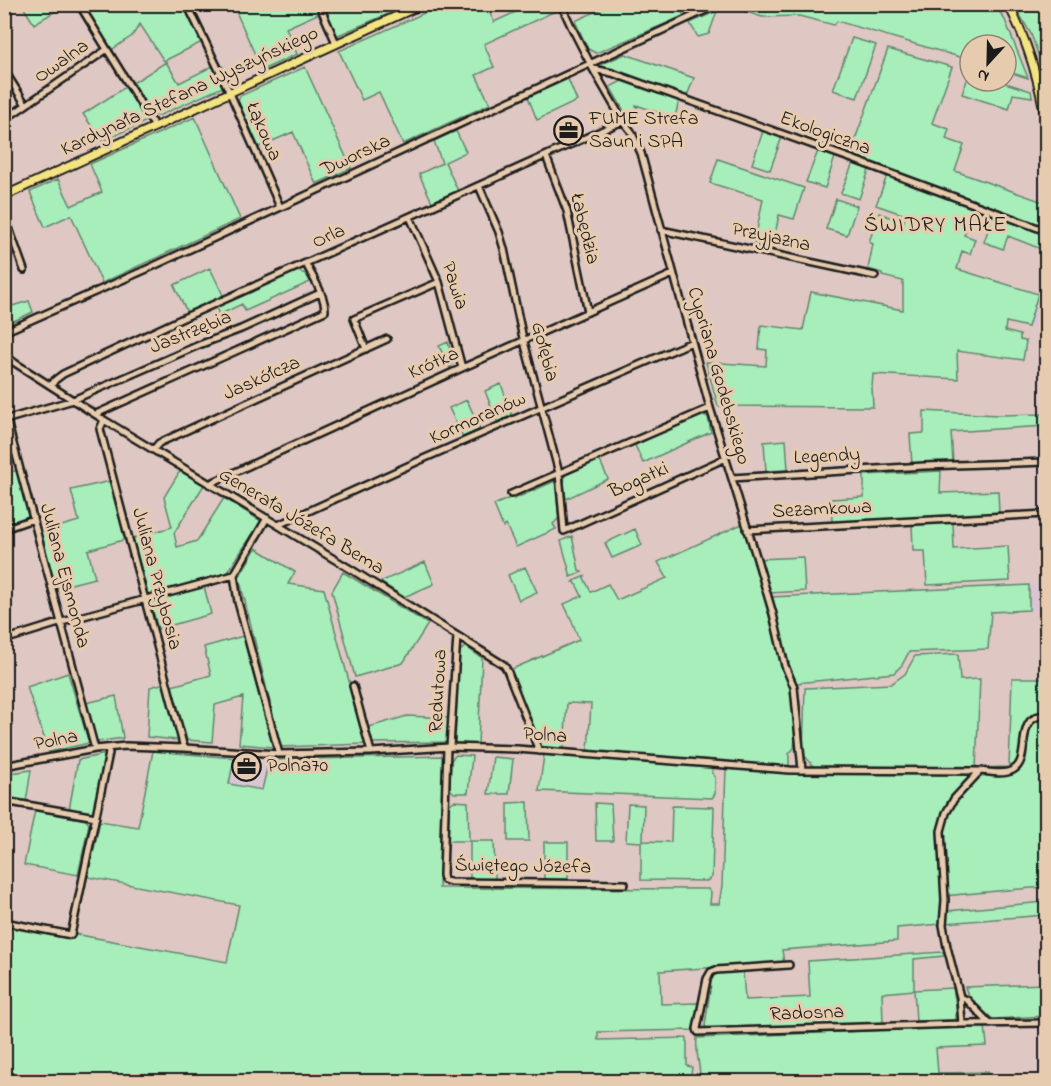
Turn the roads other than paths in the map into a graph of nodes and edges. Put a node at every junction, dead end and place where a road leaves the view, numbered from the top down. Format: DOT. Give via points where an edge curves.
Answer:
graph roads {
  1 [pos="79,4"];
  2 [pos="187,4"];
  3 [pos="319,4"];
  4 [pos="423,4"];
  5 [pos="561,4"];
  6 [pos="719,4"];
  7 [pos="1008,4"];
  8 [pos="336,43"];
  9 [pos="106,50"];
  10 [pos="592,66"];
  11 [pos="4,70"];
  12 [pos="230,93"];
  13 [pos="26,105"];
  14 [pos="4,120"];
  15 [pos="623,121"];
  16 [pos="1047,122"];
  17 [pos="155,127"];
  18 [pos="546,156"];
  19 [pos="479,186"];
  20 [pos="4,195"];
  21 [pos="280,207"];
  22 [pos="4,214"];
  23 [pos="410,217"];
  24 [pos="661,230"];
  25 [pos="1047,231"];
  26 [pos="306,264"];
  27 [pos="24,270"];
  28 [pos="673,274"];
  29 [pos="875,276"];
  30 [pos="439,282"];
  31 [pos="320,293"];
  32 [pos="588,312"];
  33 [pos="4,332"];
  34 [pos="387,339"];
  35 [pos="525,340"];
  36 [pos="692,342"];
  37 [pos="366,349"];
  38 [pos="4,354"];
  39 [pos="462,368"];
  40 [pos="51,386"];
  41 [pos="73,400"];
  42 [pos="543,407"];
  43 [pos="710,408"];
  44 [pos="4,410"];
  45 [pos="96,414"];
  46 [pos="6,419"];
  47 [pos="104,420"];
  48 [pos="153,450"];
  49 [pos="726,458"];
  50 [pos="1047,462"];
  51 [pos="559,472"];
  52 [pos="732,478"];
  53 [pos="209,483"];
  54 [pos="511,495"];
  55 [pos="1047,514"];
  56 [pos="267,518"];
  57 [pos="33,519"];
  58 [pos="278,525"];
  59 [pos="4,529"];
  60 [pos="747,530"];
  61 [pos="564,531"];
  62 [pos="234,575"];
  63 [pos="146,598"];
  64 [pos="62,622"];
  65 [pos="457,636"];
  66 [pos="4,640"];
  67 [pos="353,686"];
  68 [pos="1047,715"];
  69 [pos="184,747"];
  70 [pos="449,747"];
  71 [pos="107,748"];
  72 [pos="95,749"];
  73 [pos="539,751"];
  74 [pos="371,752"];
  75 [pos="279,754"];
  76 [pos="4,766"];
  77 [pos="802,770"];
  78 [pos="980,771"];
  79 [pos="4,801"];
  80 [pos="96,817"];
  81 [pos="625,884"];
  82 [pos="4,922"];
  83 [pos="789,965"];
  84 [pos="960,997"];
  85 [pos="1047,1023"];
  86 [pos="962,1024"];
  87 [pos="990,1024"];
  1 -- 9 [label="street"];
  2 -- 12 [label="street, Łąkowa"];
  3 -- 8 [label="street"];
  4 -- 8 [label="main road, Kardynała Stefana Wyszyńskiego"];
  5 -- 10 [label="street, Cypriana Godebskiego"];
  6 -- 10 [label="street, Dworska"];
  7 -- 16 [label="main road" via="1032,58"];
  8 -- 12 [label="main road, Kardynała Stefana Wyszyńskiego"];
  9 -- 13 [label="street, Owalna"];
  9 -- 17 [label="street"];
  10 -- 15 [label="street, Cypriana Godebskiego"];
  10 -- 21 [label="street, Dworska"];
  10 -- 25 [label="street, Ekologiczna"];
  11 -- 13 [label="street"];
  12 -- 17 [label="main road, Kardynała Stefana Wyszyńskiego"];
  12 -- 21 [label="street, Łąkowa"];
  13 -- 14 [label="street, Owalna"];
  15 -- 18 [label="street, Orla"];
  15 -- 24 [label="street, Cypriana Godebskiego" via="641,153"];
  17 -- 20 [label="main road, Kardynała Stefana Wyszyńskiego"];
  18 -- 19 [label="street, Orla"];
  18 -- 32 [label="street, Łabędzia" via="567,211"];
  19 -- 23 [label="street, Orla"];
  19 -- 35 [label="street, Gołębia" via="499,232"];
  21 -- 33 [label="street, Dworska"];
  22 -- 27 [label="street"];
  23 -- 26 [label="street, Orla"];
  23 -- 30 [label="street, Pawia"];
  24 -- 28 [label="street, Cypriana Godebskiego"];
  24 -- 29 [label="street, Przyjazna"];
  26 -- 31 [label="street"];
  26 -- 40 [label="street, Orla" via="63,374"];
  28 -- 32 [label="street, Krótka"];
  28 -- 36 [label="street, Cypriana Godebskiego"];
  30 -- 37 [label="street" via="354,319"];
  30 -- 39 [label="street, Pawia"];
  31 -- 41 [label="street, Jastrzębia"];
  31 -- 45 [label="street" via="325,311"];
  32 -- 35 [label="street, Krótka"];
  34 -- 37 [label="street, Jaskółcza"];
  35 -- 39 [label="street, Krótka"];
  35 -- 42 [label="street, Gołębia"];
  36 -- 42 [label="street, Kormoranów"];
  36 -- 43 [label="street, Cypriana Godebskiego"];
  37 -- 48 [label="street, Jaskółcza" via="159,443"];
  38 -- 40 [label="street, Generała Józefa Bema"];
  39 -- 53 [label="street, Krótka"];
  40 -- 41 [label="street, Generała Józefa Bema"];
  41 -- 45 [label="street, Generała Józefa Bema"];
  41 -- 46 [label="street, Jastrzębia"];
  42 -- 51 [label="street, Gołębia"];
  42 -- 58 [label="street, Kormoranów"];
  43 -- 49 [label="street, Cypriana Godebskiego"];
  43 -- 51 [label="street"];
  44 -- 46 [label="street, Juliana Ejsmonda"];
  45 -- 47 [label="street, Generała Józefa Bema"];
  46 -- 57 [label="street, Juliana Ejsmonda"];
  47 -- 48 [label="street, Generała Józefa Bema"];
  47 -- 63 [label="street, Juliana Przybosia" via="100,429"];
  48 -- 53 [label="street, Generała Józefa Bema"];
  49 -- 52 [label="street, Cypriana Godebskiego"];
  49 -- 61 [label="street, Bogatki"];
  50 -- 52 [label="street, Legendy"];
  51 -- 54 [label="street"];
  51 -- 61 [label="street, Gołębia"];
  52 -- 60 [label="street, Cypriana Godebskiego"];
  53 -- 56 [label="street, Generała Józefa Bema"];
  55 -- 60 [label="street, Sezamkowa"];
  56 -- 58 [label="street, Generała Józefa Bema"];
  56 -- 62 [label="street"];
  57 -- 59 [label="street"];
  57 -- 64 [label="street, Juliana Ejsmonda"];
  58 -- 65 [label="street, Generała Józefa Bema"];
  60 -- 77 [label="street, Cypriana Godebskiego" via="794,687"];
  62 -- 63 [label="street"];
  62 -- 75 [label="street"];
  63 -- 64 [label="street"];
  63 -- 69 [label="street, Juliana Przybosia"];
  64 -- 66 [label="street"];
  64 -- 72 [label="street, Juliana Ejsmonda"];
  65 -- 70 [label="street, Redutowa"];
  65 -- 73 [label="street, Generała Józefa Bema" via="504,665"];
  67 -- 74 [label="street"];
  68 -- 78 [label="street, Polna" via="1033,719 1028,726 1022,757 1015,769 1002,773"];
  69 -- 71 [label="street, Polna"];
  69 -- 75 [label="street, Polna"];
  70 -- 73 [label="street, Polna"];
  70 -- 74 [label="street, Polna"];
  70 -- 81 [label="street, Świętego Józefa" via="444,880"];
  71 -- 72 [label="street, Polna"];
  71 -- 80 [label="street"];
  72 -- 76 [label="street, Polna"];
  73 -- 77 [label="street, Polna"];
  74 -- 75 [label="street, Polna"];
  77 -- 78 [label="street, Polna"];
  78 -- 84 [label="street" via="954,799 941,831 943,925"];
  79 -- 80 [label="street"];
  80 -- 82 [label="street" via="71,935"];
  83 -- 86 [label="street, Radosna" via="713,971 707,979 698,1032"];
  84 -- 86 [label="street"];
  84 -- 87 [label="street"];
  85 -- 87 [label="street, Radosna"];
  86 -- 87 [label="street, Radosna"];
}
